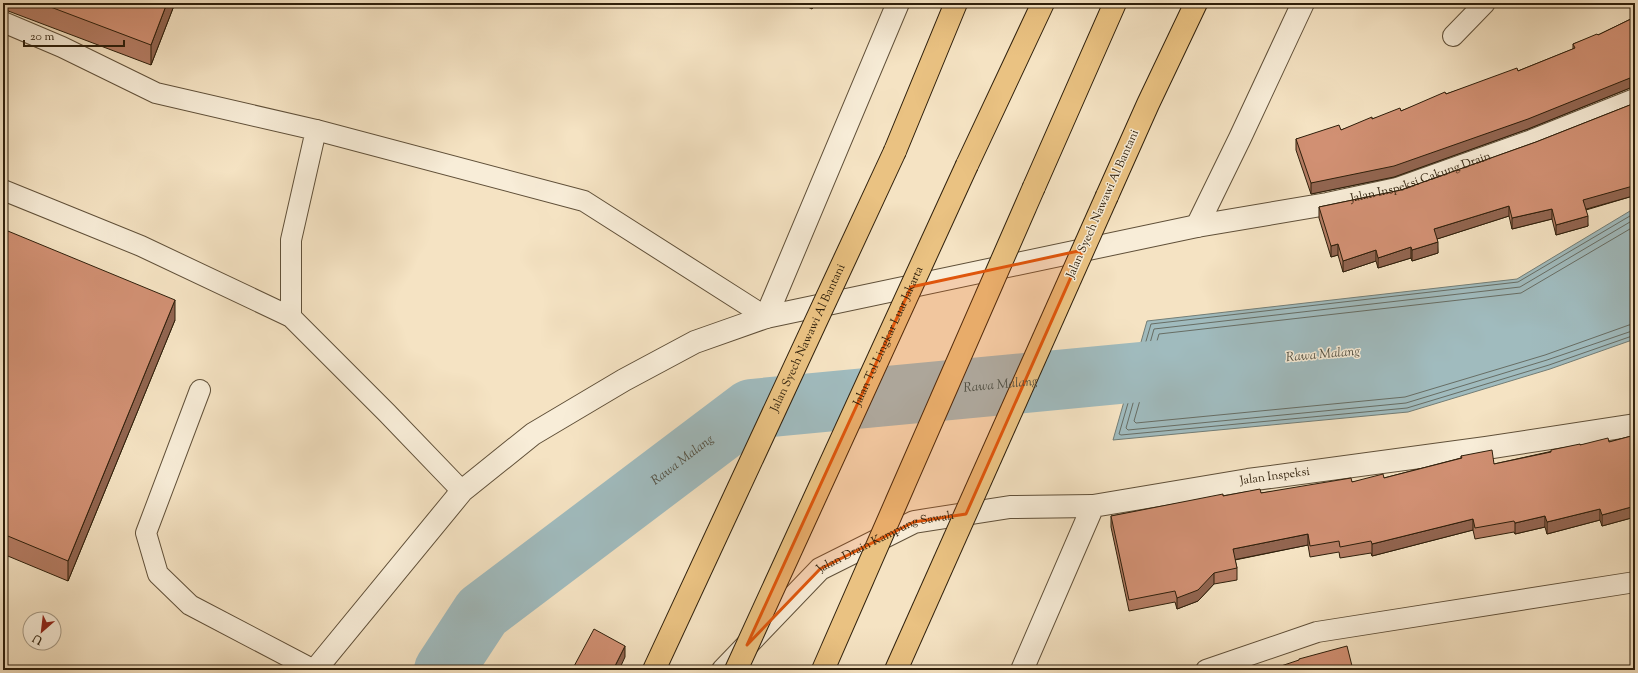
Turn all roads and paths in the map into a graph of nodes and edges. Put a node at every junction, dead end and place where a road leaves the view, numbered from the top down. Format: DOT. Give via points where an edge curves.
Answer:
graph roads {
  1 [pos="898,3"];
  2 [pos="956,3"];
  3 [pos="1043,3"];
  4 [pos="1115,3"];
  5 [pos="1196,3"];
  6 [pos="1303,3"];
  7 [pos="1485,3"];
  8 [pos="3,22"];
  9 [pos="1452,36"];
  10 [pos="1635,100"];
  11 [pos="316,130"];
  12 [pos="3,190"];
  13 [pos="1197,226"];
  14 [pos="290,317"];
  15 [pos="766,317"];
  16 [pos="200,390"];
  17 [pos="1635,424"];
  18 [pos="462,491"];
  19 [pos="1093,506"];
  20 [pos="1635,582"];
  21 [pos="315,670"];
  22 [pos="654,670"];
  23 [pos="723,670"];
  24 [pos="736,670"];
  25 [pos="823,670"];
  26 [pos="896,670"];
  27 [pos="1022,670"];
  28 [pos="1206,670"];
  1 -- 15 [label="street"];
  2 -- 22 [label="highway, Jalan Syech Nawawi Al Bantani, bridge" via="895,151"];
  3 -- 24 [label="highway, Jalan Tol Lingkar Luar Jakarta, bridge"];
  4 -- 25 [label="highway, bridge"];
  5 -- 26 [label="highway, Jalan Syech Nawawi Al Bantani, bridge" via="1148,104"];
  6 -- 13 [label="street"];
  7 -- 9 [label="lane"];
  8 -- 11 [label="lane" via="156,93"];
  10 -- 13 [label="street, Jalan Inspeksi Cakung Drain" via="1532,141 1397,189 1327,204"];
  11 -- 14 [label="lane" via="291,240"];
  11 -- 15 [label="lane" via="584,202"];
  12 -- 14 [label="lane" via="141,246"];
  13 -- 15 [label="street, Jalan Inspeksi Cakung Drain"];
  14 -- 18 [label="lane"];
  15 -- 18 [label="street, Jalan Inspeksi Cakung Drain" via="695,342 624,380 533,434"];
  16 -- 21 [label="lane" via="146,533 158,574 190,604"];
  17 -- 19 [label="street, Jalan Inspeksi" via="1431,456 1248,480"];
  18 -- 21 [label="street, Jalan Inspeksi Cakung Drain"];
  19 -- 23 [label="street, Jalan Drain Kampung Sawah" via="1010,507 914,522 820,569"];
  19 -- 27 [label="street"];
  20 -- 28 [label="lane" via="1317,632"];
}
